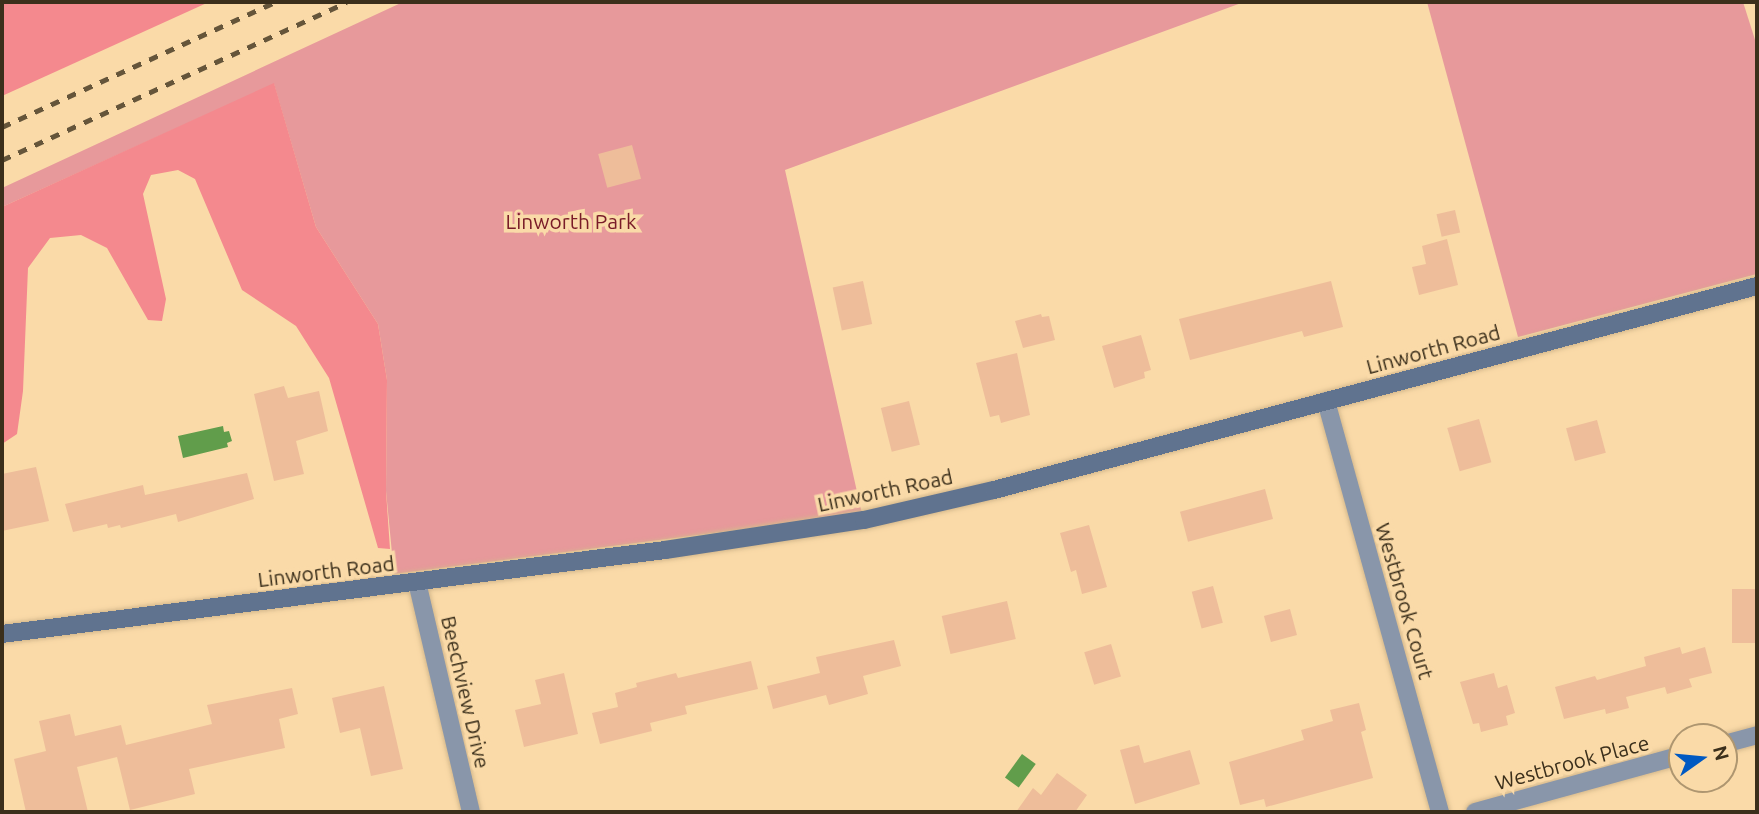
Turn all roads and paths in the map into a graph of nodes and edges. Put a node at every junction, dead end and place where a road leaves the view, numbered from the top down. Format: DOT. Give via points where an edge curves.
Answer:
graph roads {
  1 [pos="1757,286"];
  2 [pos="1326,401"];
  3 [pos="417,582"];
  4 [pos="2,634"];
  5 [pos="1757,735"];
  6 [pos="1738,740"];
  7 [pos="1668,759"];
  8 [pos="471,812"];
  9 [pos="1440,812"];
  10 [pos="1475,812"];
  1 -- 2 [label="main road, Linworth Road"];
  2 -- 3 [label="main road, Linworth Road" via="864,520"];
  2 -- 9 [label="street, Westbrook Court"];
  3 -- 4 [label="main road, Linworth Road"];
  3 -- 8 [label="street, Beechview Drive"];
  5 -- 6 [label="street"];
  7 -- 10 [label="street, Westbrook Place"];
}
